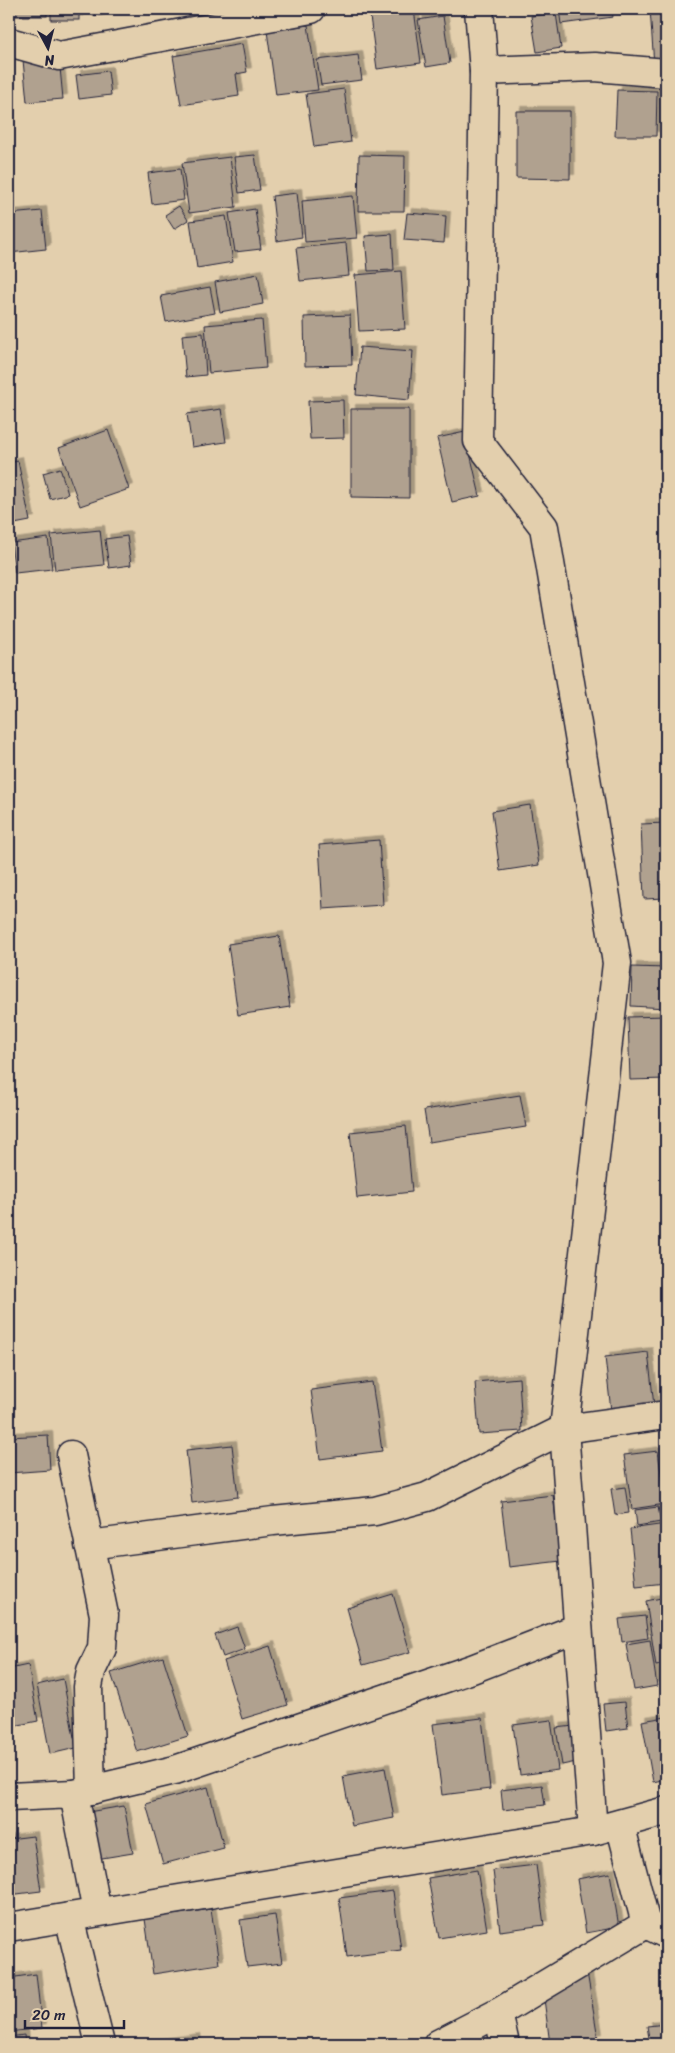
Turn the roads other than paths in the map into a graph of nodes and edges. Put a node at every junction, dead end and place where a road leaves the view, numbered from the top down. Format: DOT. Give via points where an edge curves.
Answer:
graph roads {
  1 [pos="310,9"];
  2 [pos="479,9"];
  3 [pos="9,42"];
  4 [pos="484,71"];
  5 [pos="666,73"];
  6 [pos="666,1415"];
  7 [pos="564,1429"];
  8 [pos="70,1455"];
  9 [pos="89,1545"];
  10 [pos="578,1628"];
  11 [pos="83,1792"];
  12 [pos="9,1797"];
  13 [pos="666,1811"];
  14 [pos="620,1824"];
  15 [pos="593,1831"];
  16 [pos="97,1912"];
  17 [pos="69,1917"];
  18 [pos="9,1927"];
  19 [pos="656,1929"];
  20 [pos="498,2013"];
  21 [pos="100,2044"];
  22 [pos="438,2044"];
  23 [pos="505,2044"];
  1 -- 3 [label="street" via="59,56"];
  2 -- 4 [label="street"];
  4 -- 5 [label="street" via="595,67"];
  4 -- 7 [label="street" via="478,441 544,527 618,963"];
  6 -- 7 [label="street"];
  7 -- 9 [label="street" via="428,1497 375,1511"];
  7 -- 10 [label="street"];
  8 -- 9 [label="street"];
  9 -- 11 [label="street" via="104,1615 102,1648 91,1671 88,1687"];
  10 -- 11 [label="street" via="472,1669 174,1770"];
  10 -- 15 [label="street"];
  11 -- 12 [label="street"];
  11 -- 16 [label="street"];
  13 -- 14 [label="street"];
  14 -- 15 [label="street"];
  14 -- 19 [label="street"];
  15 -- 16 [label="street"];
  16 -- 17 [label="street"];
  17 -- 18 [label="street"];
  17 -- 21 [label="street"];
  19 -- 20 [label="street"];
  20 -- 22 [label="street"];
  20 -- 23 [label="street"];
}
